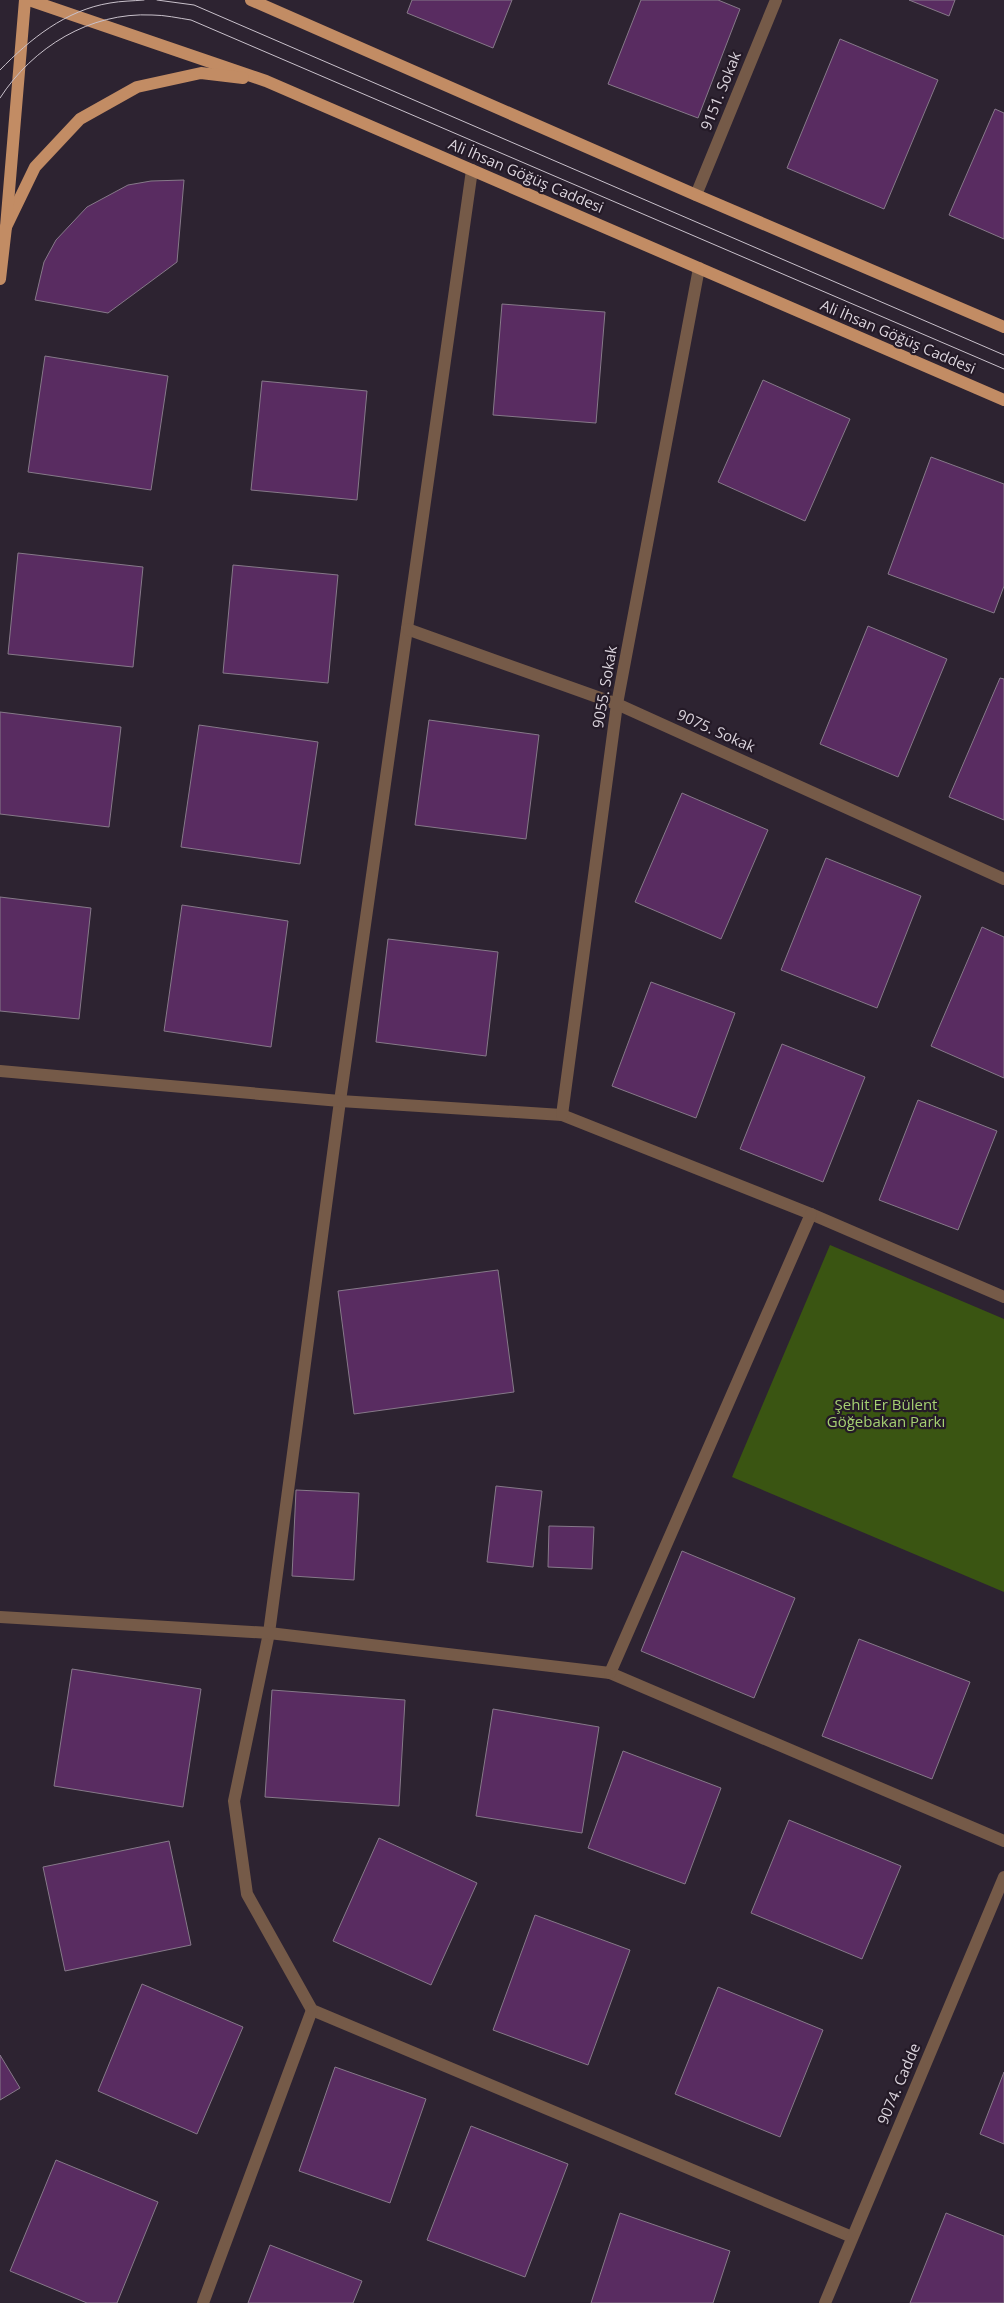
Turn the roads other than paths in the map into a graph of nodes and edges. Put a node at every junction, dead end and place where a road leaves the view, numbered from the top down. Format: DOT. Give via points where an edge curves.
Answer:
graph roads {
  1 [pos="27,0"];
  2 [pos="251,0"];
  3 [pos="270,0"];
  4 [pos="776,0"];
  5 [pos="287,15"];
  6 [pos="266,81"];
  7 [pos="472,170"];
  8 [pos="696,195"];
  9 [pos="6,227"];
  10 [pos="699,268"];
  11 [pos="0,279"];
  12 [pos="1004,327"];
  13 [pos="1004,400"];
  14 [pos="407,629"];
  15 [pos="618,704"];
  16 [pos="1004,880"];
  17 [pos="0,1071"];
  18 [pos="340,1102"];
  19 [pos="562,1115"];
  20 [pos="811,1214"];
  21 [pos="1004,1297"];
  22 [pos="0,1617"];
  23 [pos="269,1633"];
  24 [pos="610,1673"];
  25 [pos="1004,1841"];
  26 [pos="1004,1877"];
  27 [pos="312,2010"];
  28 [pos="852,2237"];
  29 [pos="203,2303"];
  30 [pos="825,2303"];
  1 -- 6 [label="main road, Ali İhsan Göğüş Caddesi"];
  1 -- 9 [label="main road"];
  2 -- 5 [label="main road"];
  3 -- 5 [label="main road"];
  4 -- 8 [label="street, 9151. Sokak"];
  5 -- 8 [label="main road"];
  6 -- 7 [label="main road, Ali İhsan Göğüş Caddesi"];
  6 -- 9 [label="main road" via="201,73 137,87 88,114 35,167"];
  7 -- 10 [label="main road, Ali İhsan Göğüş Caddesi"];
  7 -- 14 [label="street"];
  8 -- 12 [label="main road"];
  9 -- 11 [label="main road"];
  10 -- 13 [label="main road, Ali İhsan Göğüş Caddesi"];
  10 -- 15 [label="street, 9055. Sokak"];
  14 -- 15 [label="street, 9075. Sokak"];
  14 -- 18 [label="street"];
  15 -- 16 [label="street, 9075. Sokak"];
  15 -- 19 [label="street, 9055. Sokak"];
  17 -- 18 [label="street"];
  18 -- 19 [label="street"];
  18 -- 23 [label="street"];
  19 -- 20 [label="street"];
  20 -- 21 [label="street"];
  20 -- 24 [label="street"];
  22 -- 23 [label="street"];
  23 -- 24 [label="street"];
  23 -- 27 [label="street" via="234,1802 247,1894"];
  24 -- 25 [label="street"];
  26 -- 28 [label="street, 9074. Cadde"];
  27 -- 28 [label="street"];
  27 -- 29 [label="street"];
  28 -- 30 [label="street, 9074. Cadde"];
}
